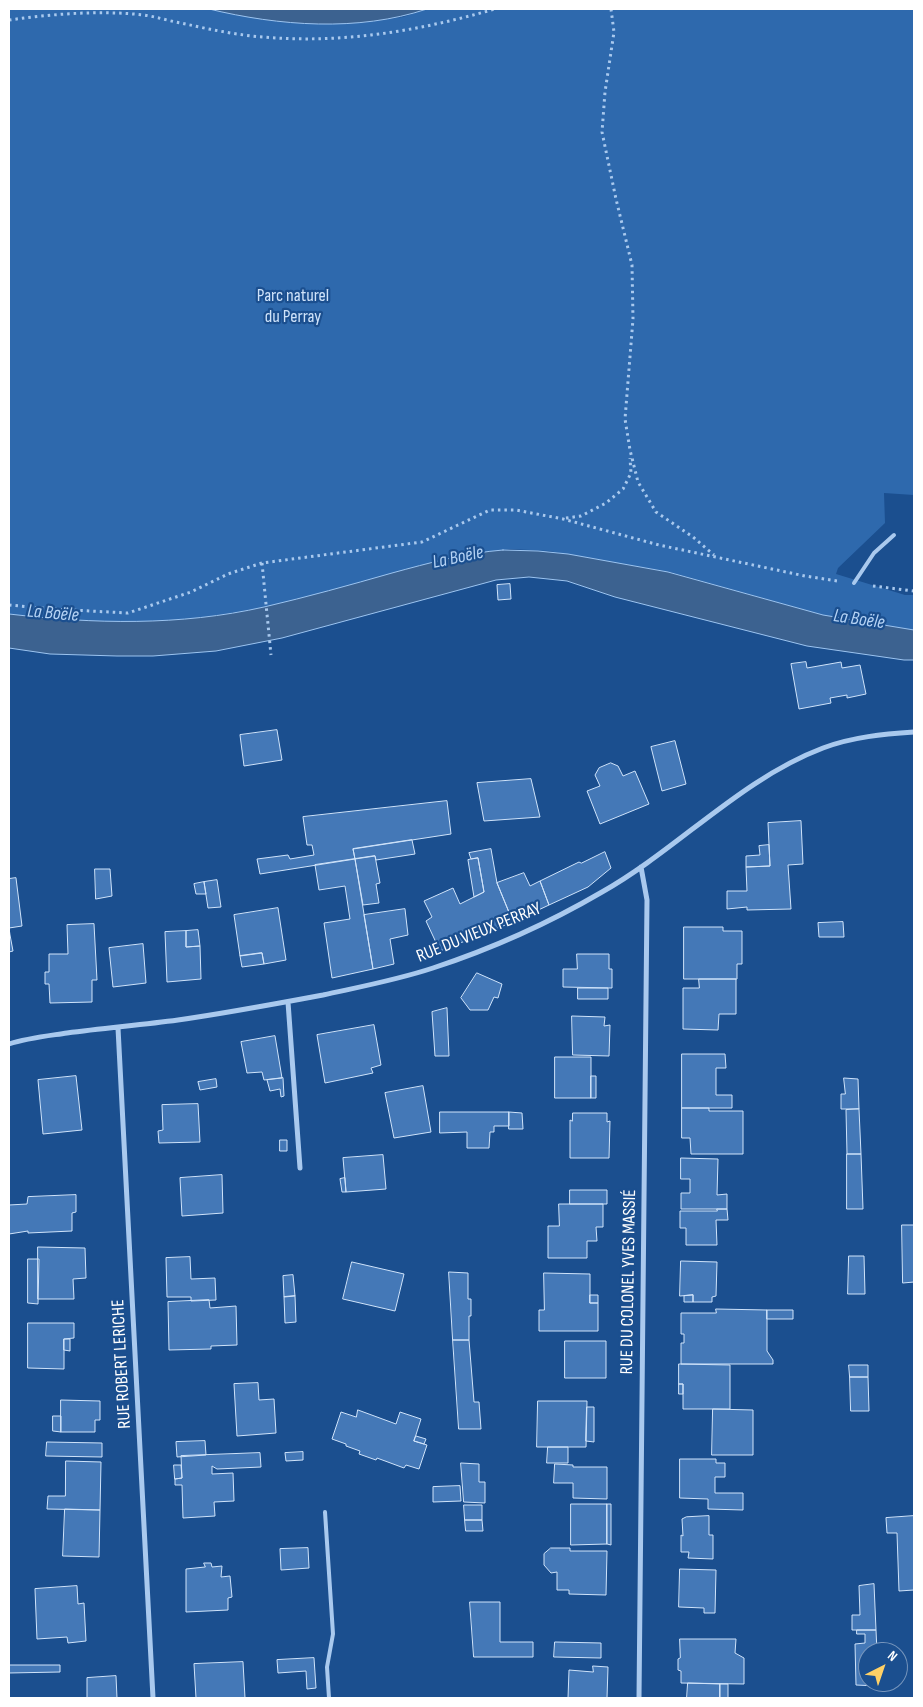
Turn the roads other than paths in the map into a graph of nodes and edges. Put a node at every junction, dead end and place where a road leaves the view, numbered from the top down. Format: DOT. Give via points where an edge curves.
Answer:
graph roads {
  1 [pos="894,535"];
  2 [pos="854,583"];
  3 [pos="914,732"];
  4 [pos="641,867"];
  5 [pos="288,1002"];
  6 [pos="118,1028"];
  7 [pos="9,1044"];
  8 [pos="300,1168"];
  9 [pos="325,1512"];
  10 [pos="153,1698"];
  11 [pos="329,1698"];
  12 [pos="639,1698"];
  1 -- 2 [label="lane" via="874,553"];
  3 -- 4 [label="street, RUE DU VIEUX PERRAY" via="875,735 824,747 786,764"];
  4 -- 5 [label="street, RUE DU VIEUX PERRAY" via="603,892 497,944 441,965 359,988"];
  4 -- 12 [label="street, RUE DU COLONEL YVES MASSIÉ" via="647,900"];
  5 -- 6 [label="street, RUE DU VIEUX PERRAY"];
  5 -- 8 [label="street"];
  6 -- 7 [label="street, RUE DU VIEUX PERRAY" via="38,1037"];
  6 -- 10 [label="street, RUE ROBERT LERICHE"];
  9 -- 11 [label="lane" via="333,1634 327,1667"];
}
